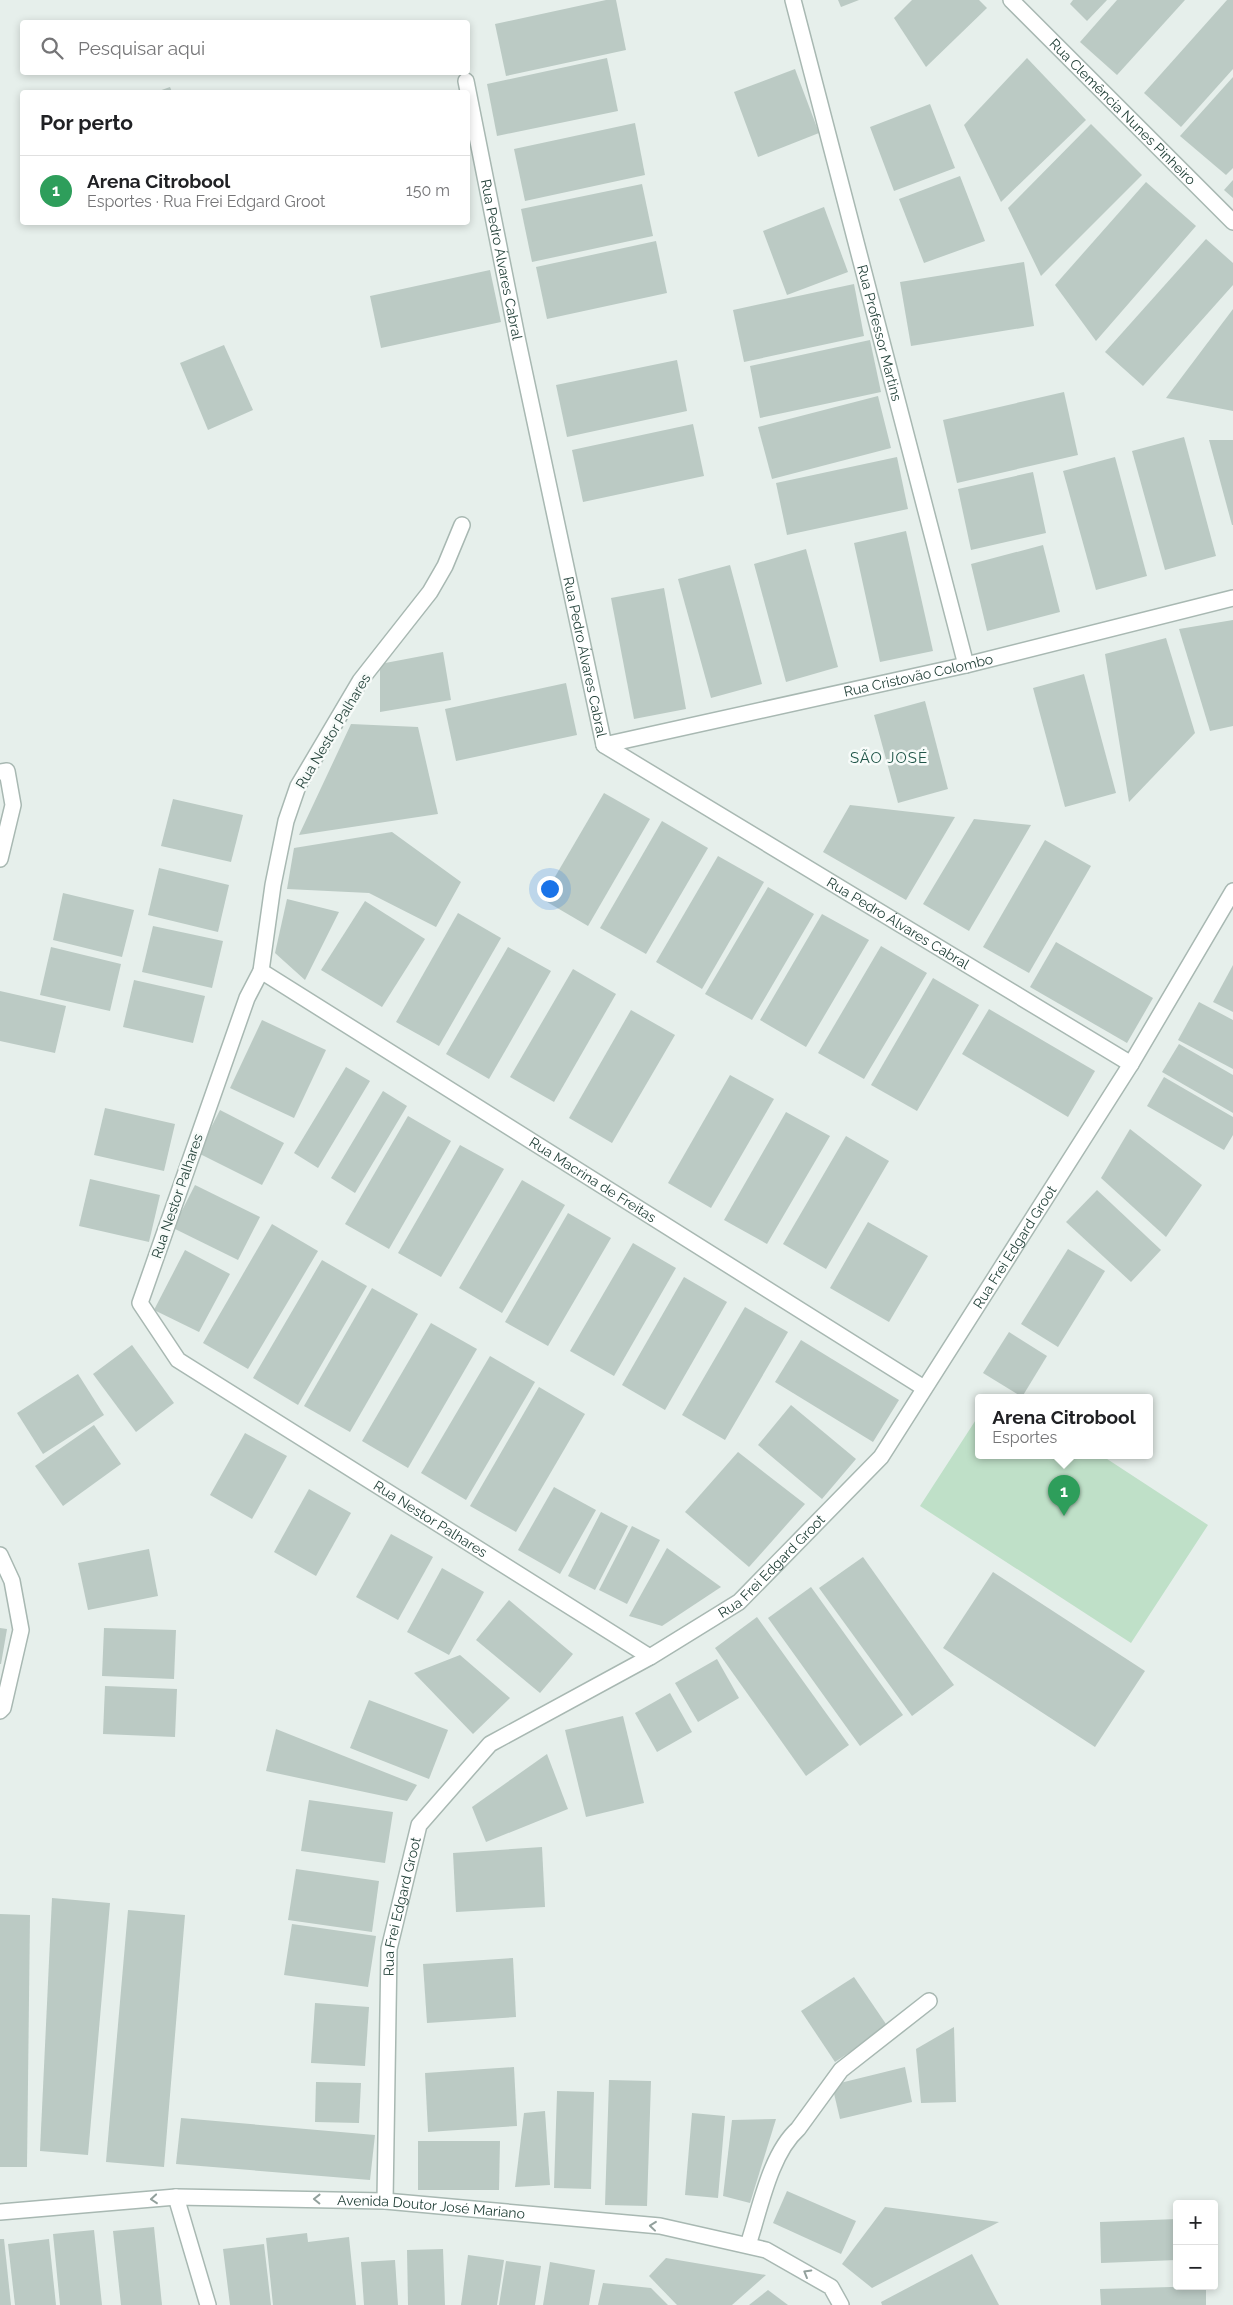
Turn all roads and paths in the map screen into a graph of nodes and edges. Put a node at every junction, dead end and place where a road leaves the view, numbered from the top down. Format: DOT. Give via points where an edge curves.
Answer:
graph roads {
  1 [pos="793,0"];
  2 [pos="1011,0"];
  3 [pos="466,81"];
  4 [pos="468,90"];
  5 [pos="470,101"];
  6 [pos="1233,222"];
  7 [pos="462,525"];
  8 [pos="1233,598"];
  9 [pos="966,665"];
  10 [pos="604,745"];
  11 [pos="3,771"];
  12 [pos="0,859"];
  13 [pos="1233,891"];
  14 [pos="261,972"];
  15 [pos="1131,1064"];
  16 [pos="924,1388"];
  17 [pos="0,1555"];
  18 [pos="650,1657"];
  19 [pos="0,1711"];
  20 [pos="928,2001"];
  21 [pos="176,2197"];
  22 [pos="385,2201"];
  23 [pos="0,2212"];
  24 [pos="748,2245"];
  25 [pos="208,2305"];
  26 [pos="841,2305"];
  1 -- 9 [label="street, Rua Professor Martins"];
  2 -- 6 [label="street, Rua Clemência Nunes Pinheiro"];
  3 -- 4 [label="street, Rua Pedro Álvares Cabral"];
  5 -- 10 [label="street, Rua Pedro Álvares Cabral"];
  7 -- 14 [label="street, Rua Nestor Palhares" via="430,592 360,681 298,786 286,821 274,876"];
  8 -- 9 [label="street, Rua Cristovão Colombo"];
  9 -- 10 [label="street, Rua Cristovão Colombo"];
  10 -- 15 [label="street, Rua Pedro Álvares Cabral"];
  11 -- 12 [label="street" via="13,804"];
  13 -- 15 [label="street, Rua Frei Edgard Groot"];
  14 -- 16 [label="street, Rua Macrina de Freitas"];
  14 -- 18 [label="street, Rua Nestor Palhares" via="247,998 140,1303 178,1360"];
  15 -- 16 [label="street, Rua Frei Edgard Groot"];
  16 -- 18 [label="street, Rua Frei Edgard Groot" via="882,1457 739,1602"];
  17 -- 19 [label="street" via="12,1581 21,1630 4,1708"];
  18 -- 22 [label="street, Rua Frei Edgard Groot" via="490,1744 419,1825 389,1949"];
  20 -- 24 [label="street" via="841,2070 790,2136 777,2158"];
  22 -- 21 [label="street, Avenida Doutor José Mariano, one-way"];
  21 -- 23 [label="street, Avenida Doutor José Mariano, one-way"];
  21 -- 25 [label="street"];
  24 -- 22 [label="street, Avenida Doutor José Mariano, one-way" via="660,2226"];
  26 -- 24 [label="street, Avenida Doutor José Mariano, one-way" via="831,2287 766,2250"];
}
